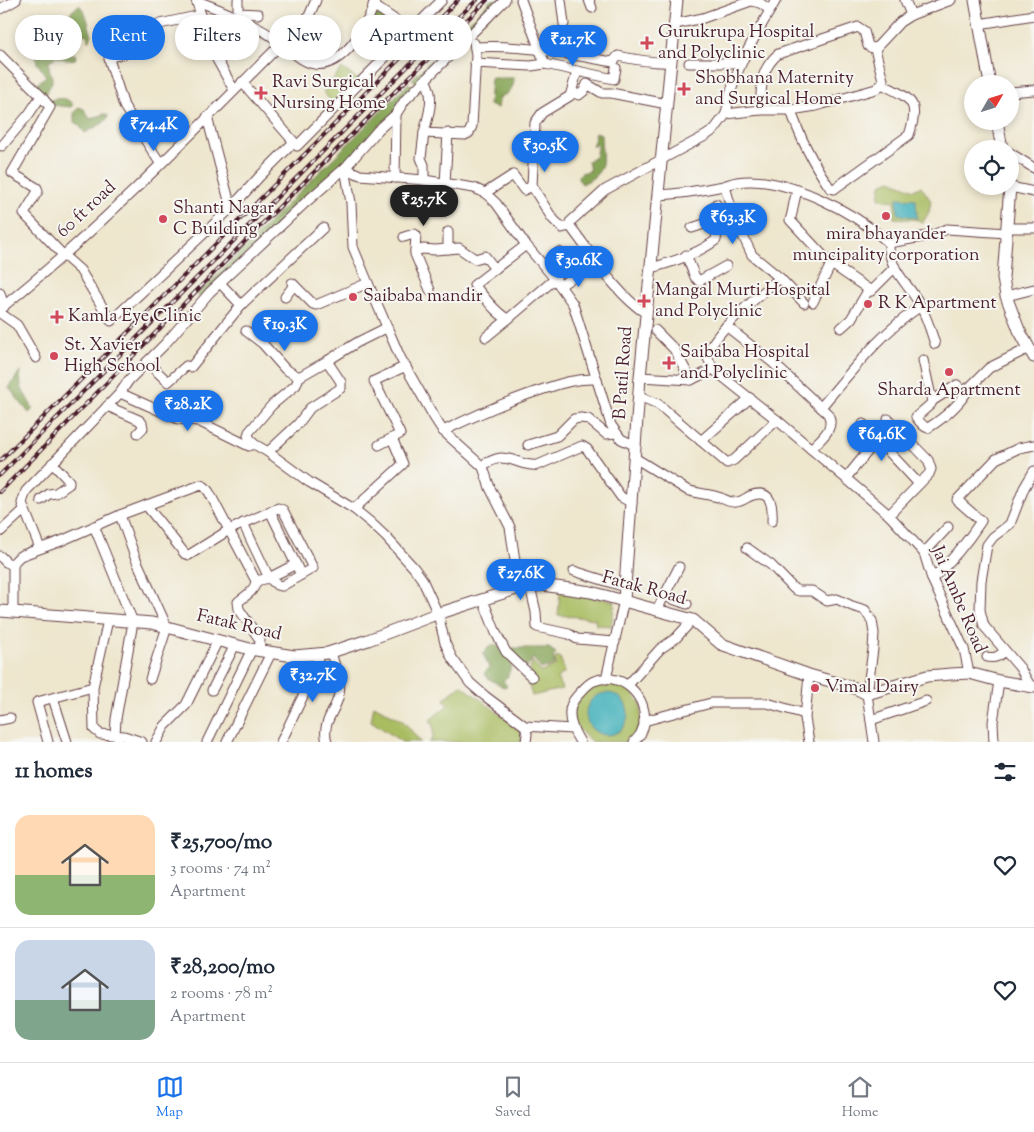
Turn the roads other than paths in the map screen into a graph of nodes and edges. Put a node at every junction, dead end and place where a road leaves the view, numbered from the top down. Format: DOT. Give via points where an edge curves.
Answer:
graph roads {
  1 [pos="15,0"];
  2 [pos="196,0"];
  3 [pos="238,0"];
  4 [pos="316,0"];
  5 [pos="442,0"];
  6 [pos="505,0"];
  7 [pos="521,0"];
  8 [pos="561,0"];
  9 [pos="677,0"];
  10 [pos="776,0"];
  11 [pos="905,0"];
  12 [pos="951,0"];
  13 [pos="975,0"];
  14 [pos="374,2"];
  15 [pos="937,2"];
  16 [pos="2,8"];
  17 [pos="770,10"];
  18 [pos="258,14"];
  19 [pos="201,15"];
  20 [pos="236,15"];
  21 [pos="309,15"];
  22 [pos="391,15"];
  23 [pos="427,15"];
  24 [pos="911,15"];
  25 [pos="0,16"];
  26 [pos="1034,16"];
  27 [pos="564,24"];
  28 [pos="675,24"];
  29 [pos="979,24"];
  30 [pos="472,35"];
  31 [pos="472,41"];
  32 [pos="475,47"];
  33 [pos="538,48"];
  34 [pos="875,49"];
  35 [pos="0,55"];
  36 [pos="341,55"];
  37 [pos="269,56"];
  38 [pos="109,60"];
  39 [pos="217,60"];
  40 [pos="305,60"];
  41 [pos="336,60"];
  42 [pos="383,60"];
  43 [pos="446,60"];
  44 [pos="671,62"];
  45 [pos="689,62"];
  46 [pos="475,63"];
  47 [pos="740,63"];
  48 [pos="545,64"];
  49 [pos="616,68"];
  50 [pos="577,72"];
  51 [pos="988,75"];
  52 [pos="425,80"];
  53 [pos="242,82"];
  54 [pos="882,84"];
  55 [pos="234,90"];
  56 [pos="1034,90"];
  57 [pos="1019,91"];
  58 [pos="572,92"];
  59 [pos="41,96"];
  60 [pos="667,104"];
  61 [pos="760,110"];
  62 [pos="791,110"];
  63 [pos="396,114"];
  64 [pos="726,114"];
  65 [pos="207,117"];
  66 [pos="424,133"];
  67 [pos="448,133"];
  68 [pos="2,146"];
  69 [pos="297,146"];
  70 [pos="1019,158"];
  71 [pos="661,160"];
  72 [pos="160,163"];
  73 [pos="345,168"];
  74 [pos="1034,168"];
  75 [pos="395,178"];
  76 [pos="424,180"];
  77 [pos="445,183"];
  78 [pos="532,186"];
  79 [pos="725,186"];
  80 [pos="1019,188"];
  81 [pos="798,190"];
  82 [pos="1034,192"];
  83 [pos="485,193"];
  84 [pos="658,195"];
  85 [pos="1009,195"];
  86 [pos="716,204"];
  87 [pos="231,208"];
  88 [pos="707,223"];
  89 [pos="570,226"];
  90 [pos="324,228"];
  91 [pos="692,228"];
  92 [pos="1034,228"];
  93 [pos="1007,231"];
  94 [pos="448,232"];
  95 [pos="404,237"];
  96 [pos="890,243"];
  97 [pos="526,245"];
  98 [pos="448,249"];
  99 [pos="415,251"];
  100 [pos="559,252"];
  101 [pos="686,255"];
  102 [pos="63,256"];
  103 [pos="831,264"];
  104 [pos="726,266"];
  105 [pos="895,267"];
  106 [pos="651,268"];
  107 [pos="495,269"];
  108 [pos="584,269"];
  109 [pos="780,278"];
  110 [pos="220,283"];
  111 [pos="368,283"];
  112 [pos="558,283"];
  113 [pos="869,289"];
  114 [pos="1034,289"];
  115 [pos="430,290"];
  116 [pos="0,293"];
  117 [pos="1006,296"];
  118 [pos="285,297"];
  119 [pos="241,305"];
  120 [pos="921,306"];
  121 [pos="1,310"];
  122 [pos="646,313"];
  123 [pos="508,319"];
  124 [pos="726,326"];
  125 [pos="386,328"];
  126 [pos="841,328"];
  127 [pos="655,330"];
  128 [pos="246,331"];
  129 [pos="486,337"];
  130 [pos="935,344"];
  131 [pos="1032,352"];
  132 [pos="36,358"];
  133 [pos="923,360"];
  134 [pos="327,361"];
  135 [pos="147,362"];
  136 [pos="406,366"];
  137 [pos="713,369"];
  138 [pos="299,377"];
  139 [pos="640,377"];
  140 [pos="597,380"];
  141 [pos="691,380"];
  142 [pos="970,387"];
  143 [pos="120,393"];
  144 [pos="639,396"];
  145 [pos="750,398"];
  146 [pos="932,401"];
  147 [pos="107,406"];
  148 [pos="821,407"];
  149 [pos="888,419"];
  150 [pos="777,420"];
  151 [pos="863,424"];
  152 [pos="443,431"];
  153 [pos="138,433"];
  154 [pos="616,433"];
  155 [pos="392,438"];
  156 [pos="877,440"];
  157 [pos="701,441"];
  158 [pos="254,444"];
  159 [pos="379,445"];
  160 [pos="528,445"];
  161 [pos="1034,445"];
  162 [pos="811,449"];
  163 [pos="268,452"];
  164 [pos="636,452"];
  165 [pos="52,464"];
  166 [pos="482,466"];
  167 [pos="1034,471"];
  168 [pos="846,478"];
  169 [pos="919,484"];
  170 [pos="42,500"];
  171 [pos="632,503"];
  172 [pos="146,505"];
  173 [pos="24,510"];
  174 [pos="354,510"];
  175 [pos="270,511"];
  176 [pos="120,515"];
  177 [pos="889,515"];
  178 [pos="772,520"];
  179 [pos="244,523"];
  180 [pos="94,526"];
  181 [pos="948,527"];
  182 [pos="229,530"];
  183 [pos="0,532"];
  184 [pos="40,548"];
  185 [pos="747,548"];
  186 [pos="924,553"];
  187 [pos="0,556"];
  188 [pos="296,564"];
  189 [pos="13,565"];
  190 [pos="679,567"];
  191 [pos="574,571"];
  192 [pos="301,575"];
  193 [pos="269,578"];
  194 [pos="932,579"];
  195 [pos="256,581"];
  196 [pos="524,587"];
  197 [pos="625,587"];
  198 [pos="664,596"];
  199 [pos="483,600"];
  200 [pos="624,600"];
  201 [pos="687,604"];
  202 [pos="656,610"];
  203 [pos="0,611"];
  204 [pos="14,612"];
  205 [pos="438,614"];
  206 [pos="108,620"];
  207 [pos="133,622"];
  208 [pos="686,626"];
  209 [pos="167,627"];
  210 [pos="218,640"];
  211 [pos="615,642"];
  212 [pos="235,645"];
  213 [pos="255,650"];
  214 [pos="1005,651"];
  215 [pos="331,652"];
  216 [pos="271,653"];
  217 [pos="319,654"];
  218 [pos="987,657"];
  219 [pos="969,673"];
  220 [pos="808,675"];
  221 [pos="532,677"];
  222 [pos="150,679"];
  223 [pos="606,679"];
  224 [pos="999,681"];
  225 [pos="628,685"];
  226 [pos="93,687"];
  227 [pos="1033,687"];
  228 [pos="212,690"];
  229 [pos="867,694"];
  230 [pos="53,698"];
  231 [pos="926,701"];
  232 [pos="805,714"];
  233 [pos="10,718"];
  234 [pos="0,720"];
  235 [pos="871,720"];
  236 [pos="644,721"];
  237 [pos="525,726"];
  238 [pos="572,729"];
  239 [pos="115,735"];
  240 [pos="48,742"];
  241 [pos="66,742"];
  242 [pos="142,742"];
  243 [pos="156,742"];
  244 [pos="207,742"];
  245 [pos="227,742"];
  246 [pos="281,742"];
  247 [pos="327,742"];
  248 [pos="526,742"];
  249 [pos="580,742"];
  250 [pos="634,742"];
  251 [pos="809,742"];
  252 [pos="874,742"];
  253 [pos="994,742"];
  1 -- 16 [label="street"];
  2 -- 19 [label="street"];
  2 -- 20 [label="street"];
  3 -- 20 [label="street"];
  4 -- 21 [label="street, 60 ft road"];
  5 -- 23 [label="street"];
  6 -- 30 [label="street"];
  7 -- 33 [label="street"];
  8 -- 27 [label="street"];
  9 -- 28 [label="main road, B Patil Road"];
  10 -- 17 [label="street"];
  11 -- 24 [label="street"];
  12 -- 15 [label="street"];
  13 -- 29 [label="main road"];
  14 -- 22 [label="street"];
  14 -- 36 [label="street" via="361,33"];
  15 -- 24 [label="street"];
  16 -- 25 [label="street"];
  17 -- 28 [label="street" via="751,1"];
  17 -- 47 [label="street"];
  18 -- 20 [label="street"];
  24 -- 34 [label="street"];
  26 -- 29 [label="street"];
  28 -- 44 [label="main road, B Patil Road"];
  29 -- 51 [label="main road"];
  31 -- 32 [label="street"];
  32 -- 33 [label="street"];
  32 -- 46 [label="street"];
  33 -- 44 [label="street" via="613,62 618,56"];
  33 -- 48 [label="street"];
  34 -- 54 [label="street"];
  34 -- 61 [label="street" via="868,46 864,31 858,28 778,54 763,74"];
  35 -- 59 [label="street"];
  37 -- 53 [label="street, 60 ft road"];
  38 -- 72 [label="street" via="124,106"];
  39 -- 55 [label="street"];
  40 -- 41 [label="street" via="319,64"];
  42 -- 69 [label="street"];
  43 -- 52 [label="street"];
  44 -- 60 [label="main road, B Patil Road"];
  45 -- 47 [label="street"];
  46 -- 48 [label="street"];
  46 -- 67 [label="street" via="471,130 465,135"];
  47 -- 64 [label="street"];
  48 -- 50 [label="street"];
  49 -- 50 [label="street" via="614,79"];
  50 -- 58 [label="street"];
  52 -- 63 [label="street"];
  52 -- 66 [label="street" via="432,98"];
  53 -- 55 [label="street, 60 ft road"];
  53 -- 87 [label="street" via="294,142"];
  54 -- 62 [label="street" via="868,92"];
  54 -- 62 [label="street" via="911,102 915,113 909,135 834,189 813,163"];
  55 -- 65 [label="street, 60 ft road"];
  56 -- 57 [label="street"];
  58 -- 60 [label="street" via="581,94 587,84 602,93"];
  58 -- 78 [label="street" via="567,99 542,113 535,123"];
  59 -- 68 [label="street"];
  59 -- 102 [label="street" via="50,107 12,173 37,188 24,214"];
  60 -- 71 [label="main road, B Patil Road"];
  61 -- 62 [label="street"];
  61 -- 64 [label="street"];
  63 -- 73 [label="street"];
  63 -- 75 [label="street"];
  64 -- 71 [label="street" via="714,130"];
  65 -- 72 [label="street, 60 ft road"];
  65 -- 87 [label="street"];
  66 -- 67 [label="street"];
  66 -- 76 [label="street" via="421,158"];
  67 -- 77 [label="street"];
  70 -- 74 [label="street"];
  71 -- 84 [label="main road, B Patil Road"];
  71 -- 89 [label="street" via="604,190 570,222"];
  72 -- 102 [label="street, 60 ft road"];
  73 -- 75 [label="street" via="360,176"];
  73 -- 110 [label="street"];
  73 -- 111 [label="street" via="352,203 353,247"];
  75 -- 76 [label="street"];
  76 -- 77 [label="street"];
  77 -- 83 [label="street"];
  78 -- 83 [label="street" via="524,190 513,175"];
  78 -- 89 [label="street" via="552,218 562,228"];
  79 -- 81 [label="street" via="737,182 765,183"];
  79 -- 84 [label="street"];
  79 -- 109 [label="street" via="733,215 752,255"];
  80 -- 82 [label="street"];
  81 -- 96 [label="street" via="851,214"];
  81 -- 103 [label="street" via="790,220"];
  83 -- 97 [label="street"];
  84 -- 106 [label="main road, B Patil Road"];
  85 -- 93 [label="main road"];
  86 -- 88 [label="street"];
  87 -- 102 [label="street" via="111,321 80,270"];
  88 -- 91 [label="street"];
  88 -- 101 [label="street" via="717,233 716,240"];
  89 -- 122 [label="street" via="621,293"];
  90 -- 119 [label="street"];
  92 -- 93 [label="street"];
  93 -- 96 [label="street" via="947,229"];
  93 -- 117 [label="main road" via="1003,258"];
  94 -- 98 [label="street"];
  95 -- 99 [label="street" via="416,235"];
  96 -- 105 [label="street" via="889,257"];
  97 -- 107 [label="street"];
  97 -- 112 [label="street"];
  98 -- 99 [label="street"];
  98 -- 107 [label="street" via="459,248 475,259 485,256"];
  99 -- 115 [label="street"];
  100 -- 112 [label="street"];
  101 -- 104 [label="street" via="699,281"];
  101 -- 106 [label="street"];
  102 -- 121 [label="street, 60 ft road"];
  103 -- 109 [label="street" via="809,302"];
  103 -- 113 [label="street"];
  105 -- 113 [label="street"];
  105 -- 120 [label="street"];
  106 -- 122 [label="main road, B Patil Road"];
  107 -- 123 [label="street" via="474,285"];
  108 -- 112 [label="street"];
  109 -- 124 [label="street"];
  110 -- 119 [label="street"];
  110 -- 135 [label="street"];
  111 -- 118 [label="street" via="316,305 293,284"];
  111 -- 125 [label="street"];
  112 -- 123 [label="street"];
  112 -- 140 [label="street" via="573,304"];
  113 -- 126 [label="street" via="851,319"];
  114 -- 117 [label="street"];
  116 -- 121 [label="street"];
  117 -- 131 [label="main road" via="1019,330"];
  119 -- 135 [label="street" via="191,367 186,366 168,382"];
  120 -- 130 [label="street"];
  120 -- 148 [label="street" via="880,339"];
  121 -- 132 [label="street" via="17,325"];
  122 -- 139 [label="main road, B Patil Road"];
  123 -- 129 [label="street"];
  124 -- 137 [label="street" via="707,356"];
  124 -- 148 [label="street"];
  125 -- 134 [label="street"];
  125 -- 136 [label="street"];
  127 -- 141 [label="street" via="674,349"];
  128 -- 138 [label="street" via="263,344 284,369"];
  131 -- 142 [label="street" via="988,368"];
  133 -- 146 [label="street"];
  134 -- 138 [label="street"];
  134 -- 163 [label="street" via="341,382 341,388 310,408"];
  135 -- 143 [label="street"];
  136 -- 152 [label="street"];
  136 -- 155 [label="street" via="374,382 400,434"];
  137 -- 141 [label="street"];
  137 -- 145 [label="street, Jai Ambe Road"];
  138 -- 158 [label="street" via="296,385 272,405 249,432"];
  139 -- 141 [label="street"];
  139 -- 144 [label="main road, B Patil Road"];
  140 -- 152 [label="street" via="577,379 529,394"];
  140 -- 154 [label="street"];
  142 -- 146 [label="street" via="962,391 957,385"];
  142 -- 146 [label="street" via="959,403 928,428 916,417"];
  143 -- 147 [label="street"];
  143 -- 158 [label="street" via="178,419 198,422 249,446"];
  144 -- 157 [label="street" via="658,404"];
  144 -- 164 [label="main road, B Patil Road"];
  145 -- 150 [label="street, Jai Ambe Road"];
  145 -- 157 [label="street"];
  147 -- 153 [label="street" via="139,420 142,428"];
  147 -- 165 [label="street"];
  148 -- 162 [label="street" via="831,419 831,425"];
  149 -- 169 [label="street" via="930,464 929,474"];
  150 -- 157 [label="street" via="730,462 723,461"];
  150 -- 162 [label="street, Jai Ambe Road"];
  151 -- 156 [label="street"];
  152 -- 166 [label="street"];
  154 -- 160 [label="street" via="606,434 581,418 574,419 557,436"];
  154 -- 164 [label="street"];
  155 -- 159 [label="street"];
  155 -- 174 [label="street" via="403,464"];
  156 -- 168 [label="street"];
  156 -- 169 [label="street"];
  158 -- 163 [label="street"];
  161 -- 194 [label="street" via="996,459 957,500 981,521 967,544"];
  162 -- 168 [label="street, Jai Ambe Road"];
  163 -- 174 [label="street" via="308,482"];
  164 -- 171 [label="main road, B Patil Road"];
  164 -- 178 [label="street" via="687,490 736,502 764,494 771,501"];
  165 -- 170 [label="street" via="69,484"];
  165 -- 173 [label="street" via="26,491 22,503"];
  166 -- 171 [label="street" via="501,458 538,465 582,446 587,448 621,497"];
  166 -- 196 [label="street" via="510,527 516,565"];
  167 -- 214 [label="street" via="1010,524 993,537 984,555 981,619"];
  168 -- 177 [label="street, Jai Ambe Road"];
  169 -- 177 [label="street"];
  171 -- 197 [label="main road, B Patil Road"];
  172 -- 176 [label="street"];
  172 -- 182 [label="street" via="201,485 209,492"];
  172 -- 182 [label="street" via="185,554"];
  173 -- 183 [label="street"];
  173 -- 184 [label="street"];
  174 -- 205 [label="street" via="386,537 414,568"];
  175 -- 179 [label="street"];
  175 -- 188 [label="street"];
  175 -- 192 [label="street" via="283,510 313,568"];
  176 -- 180 [label="street"];
  176 -- 209 [label="street" via="134,557"];
  177 -- 186 [label="street, Jai Ambe Road"];
  179 -- 182 [label="street"];
  179 -- 193 [label="street"];
  180 -- 184 [label="street"];
  180 -- 207 [label="street"];
  181 -- 186 [label="street"];
  182 -- 195 [label="street"];
  184 -- 189 [label="street" via="20,556"];
  185 -- 229 [label="street" via="799,592 812,591 827,601 837,598 869,614 874,633"];
  186 -- 194 [label="street, Jai Ambe Road"];
  187 -- 189 [label="street"];
  188 -- 192 [label="street"];
  188 -- 193 [label="street"];
  189 -- 204 [label="street"];
  190 -- 198 [label="street"];
  191 -- 197 [label="street"];
  192 -- 193 [label="street" via="282,586"];
  193 -- 195 [label="street"];
  194 -- 219 [label="street, Jai Ambe Road" via="964,649"];
  195 -- 213 [label="street" via="238,602 239,609 260,640"];
  196 -- 199 [label="main road, Fatak Road"];
  196 -- 200 [label="main road, Fatak Road" via="542,584"];
  196 -- 211 [label="street" via="536,612 537,627 577,639"];
  197 -- 200 [label="main road, B Patil Road"];
  198 -- 201 [label="street"];
  198 -- 202 [label="street"];
  199 -- 205 [label="main road, Fatak Road"];
  199 -- 221 [label="street" via="506,652"];
  200 -- 202 [label="main road, Fatak Road"];
  200 -- 211 [label="street"];
  202 -- 220 [label="main road, Fatak Road" via="693,620 721,644"];
  203 -- 204 [label="main road, Fatak Road"];
  204 -- 206 [label="main road, Fatak Road"];
  205 -- 215 [label="main road, Fatak Road"];
  205 -- 237 [label="street" via="445,643 461,671 485,696"];
  206 -- 207 [label="main road, Fatak Road"];
  206 -- 226 [label="street"];
  207 -- 209 [label="main road, Fatak Road"];
  207 -- 239 [label="street"];
  208 -- 225 [label="street" via="676,638 660,648"];
  209 -- 210 [label="main road, Fatak Road"];
  209 -- 222 [label="street"];
  210 -- 212 [label="main road, Fatak Road"];
  210 -- 243 [label="street" via="186,705 165,726"];
  211 -- 223 [label="street"];
  212 -- 213 [label="main road, Fatak Road"];
  212 -- 228 [label="street"];
  213 -- 216 [label="main road, Fatak Road"];
  213 -- 244 [label="street"];
  214 -- 218 [label="street" via="997,657"];
  214 -- 227 [label="street"];
  215 -- 217 [label="main road, Fatak Road"];
  215 -- 247 [label="street" via="340,693 327,722"];
  216 -- 217 [label="main road, Fatak Road" via="294,656"];
  216 -- 245 [label="street"];
  217 -- 246 [label="street"];
  219 -- 224 [label="main road"];
  219 -- 229 [label="main road" via="927,676"];
  220 -- 229 [label="main road, Fatak Road"];
  220 -- 232 [label="street"];
  223 -- 225 [label="street"];
  223 -- 238 [label="street" via="593,681 574,699 570,711"];
  224 -- 227 [label="main road"];
  224 -- 253 [label="street" via="993,722"];
  225 -- 236 [label="street" via="644,707"];
  226 -- 230 [label="street"];
  226 -- 239 [label="street" via="94,729 100,734"];
  229 -- 235 [label="street"];
  230 -- 240 [label="street" via="37,702"];
  230 -- 241 [label="street"];
  231 -- 235 [label="street"];
  232 -- 236 [label="street" via="767,703 711,703"];
  232 -- 251 [label="street"];
  233 -- 234 [label="street"];
  235 -- 252 [label="street"];
  236 -- 250 [label="street"];
  237 -- 238 [label="street"];
  237 -- 248 [label="street"];
  238 -- 249 [label="street"];
  239 -- 242 [label="street"];
}
